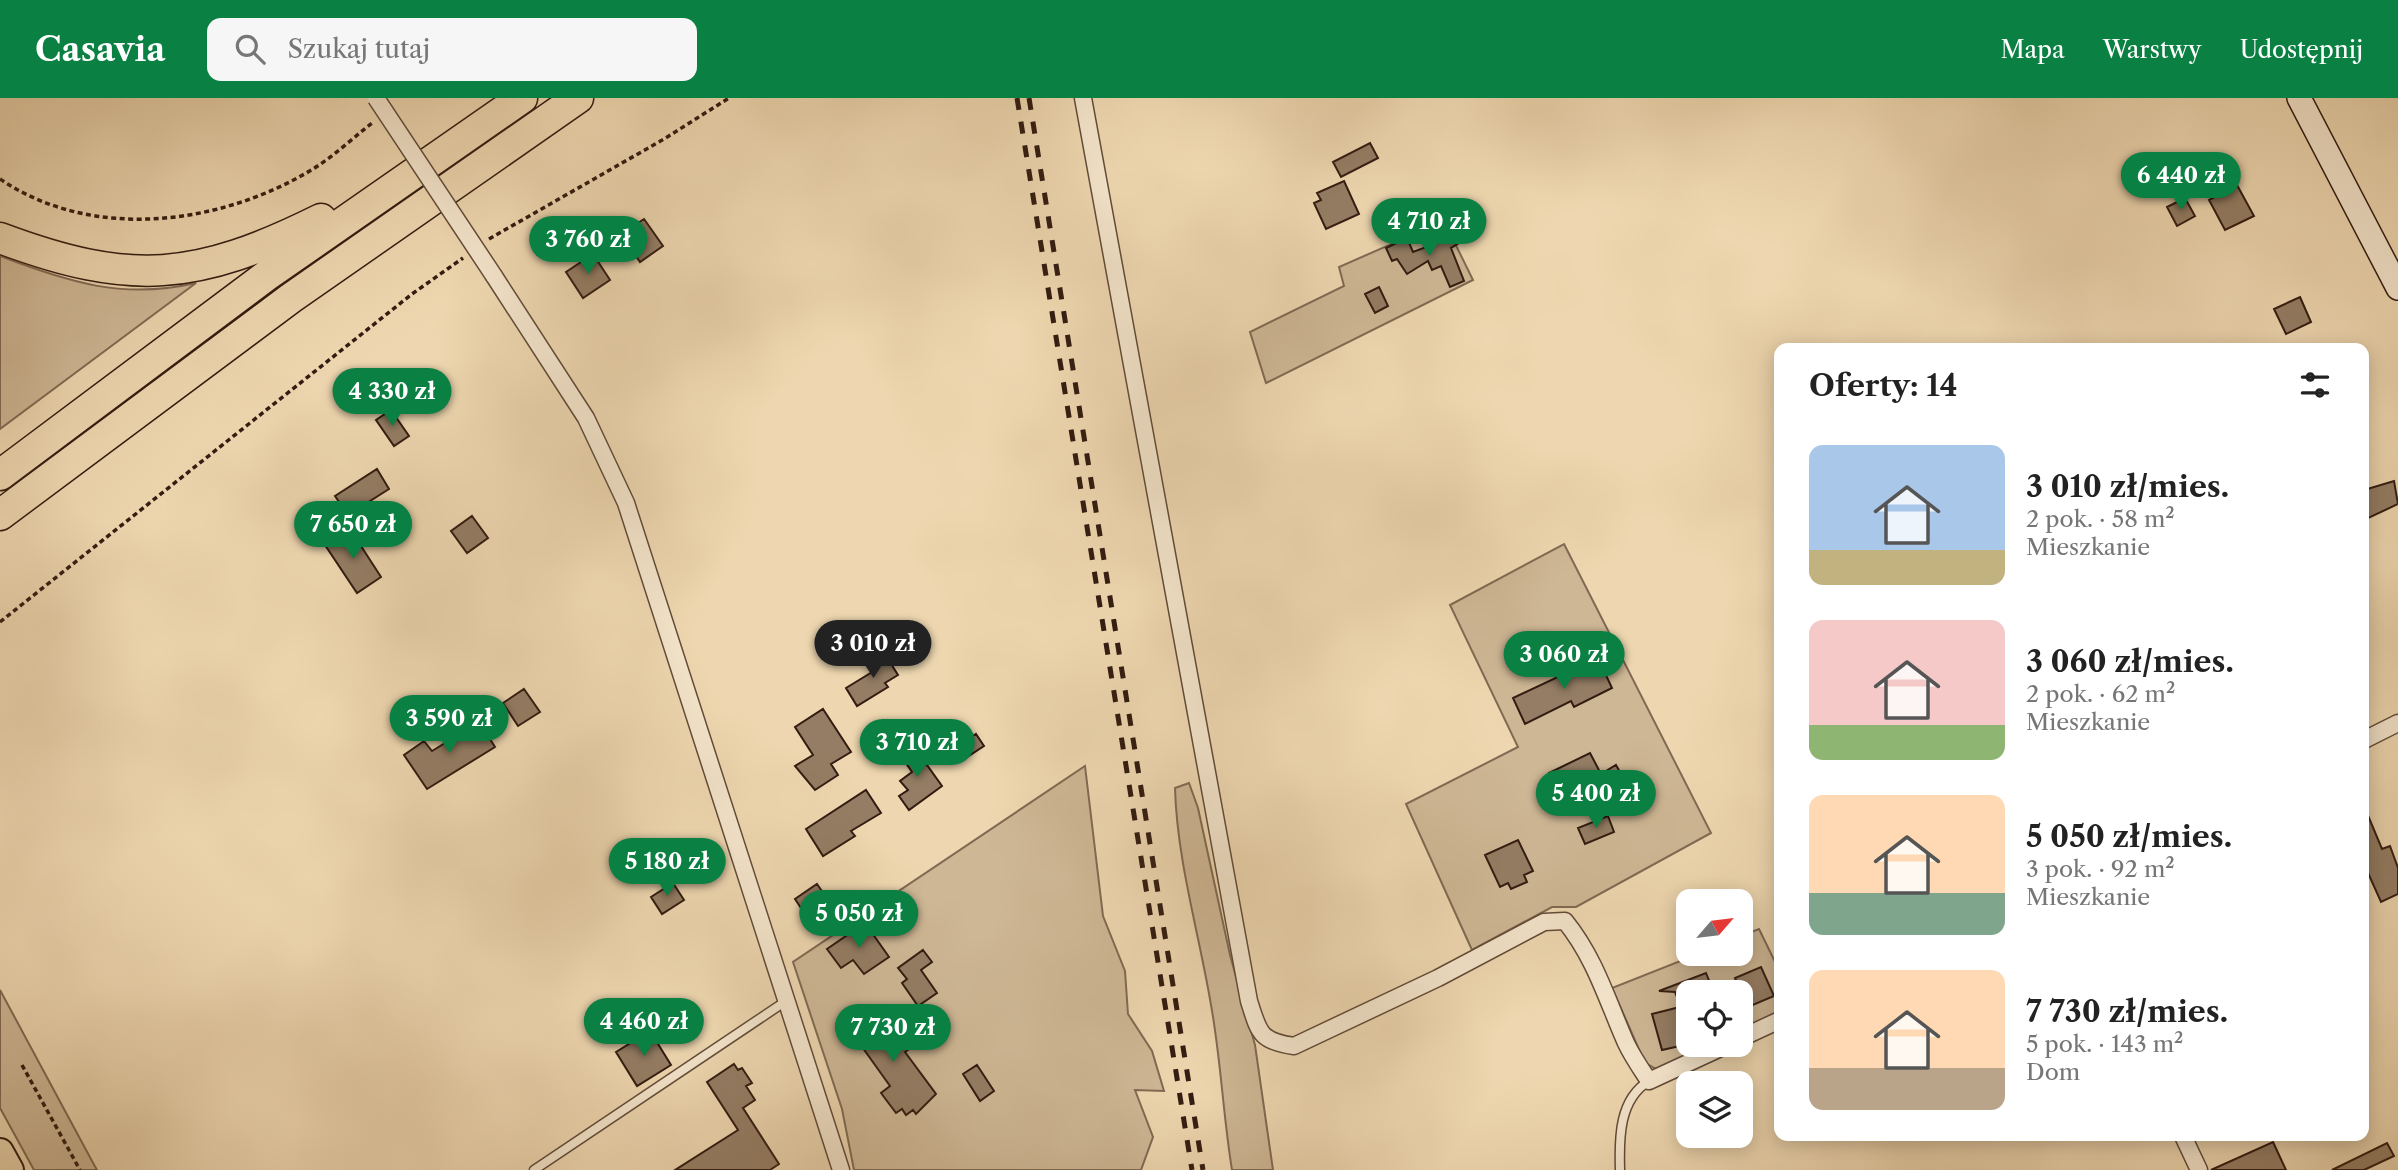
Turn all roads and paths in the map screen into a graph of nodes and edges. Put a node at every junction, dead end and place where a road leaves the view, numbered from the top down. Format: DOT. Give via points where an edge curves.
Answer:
graph roads {
  1 [pos="376,98"];
  2 [pos="522,98"];
  3 [pos="578,98"];
  4 [pos="729,98"];
  5 [pos="1083,98"];
  6 [pos="2299,98"];
  7 [pos="373,122"];
  8 [pos="418,170"];
  9 [pos="0,179"];
  10 [pos="0,238"];
  11 [pos="485,243"];
  12 [pos="464,257"];
  13 [pos="2398,288"];
  14 [pos="0,475"];
  15 [pos="0,515"];
  16 [pos="0,622"];
  17 [pos="2398,723"];
  18 [pos="2369,738"];
  19 [pos="786,1001"];
  20 [pos="1774,1023"];
  21 [pos="1753,1032"];
  22 [pos="1701,1057"];
  23 [pos="22,1065"];
  24 [pos="1649,1081"];
  25 [pos="2185,1141"];
  26 [pos="0,1152"];
  27 [pos="9,1170"];
  28 [pos="80,1170"];
  29 [pos="534,1170"];
  30 [pos="841,1170"];
  31 [pos="1620,1170"];
  32 [pos="2199,1170"];
  1 -- 19 [label="street, bridge" via="586,418 621,491"];
  2 -- 8 [label="highway"];
  3 -- 15 [label="highway" via="290,298"];
  4 -- 11 [label="path"];
  5 -- 24 [label="street" via="1258,1031 1271,1043 1294,1046 1544,922 1565,921 1581,941 1627,1045"];
  6 -- 13 [label="street"];
  7 -- 9 [label="path" via="315,168 272,190 189,215 147,221 93,216 51,206"];
  8 -- 10 [label="highway" via="271,243 184,269 148,272 86,266"];
  8 -- 14 [label="highway" via="209,317"];
  12 -- 16 [label="path" via="412,293"];
  17 -- 18 [label="street"];
  19 -- 29 [label="lane"];
  19 -- 30 [label="street"];
  20 -- 21 [label="street"];
  22 -- 24 [label="street"];
  23 -- 28 [label="path"];
  24 -- 31 [label="lane" via="1636,1089 1628,1106 1619,1140"];
  25 -- 32 [label="street"];
  26 -- 27 [label="main road"];
}
